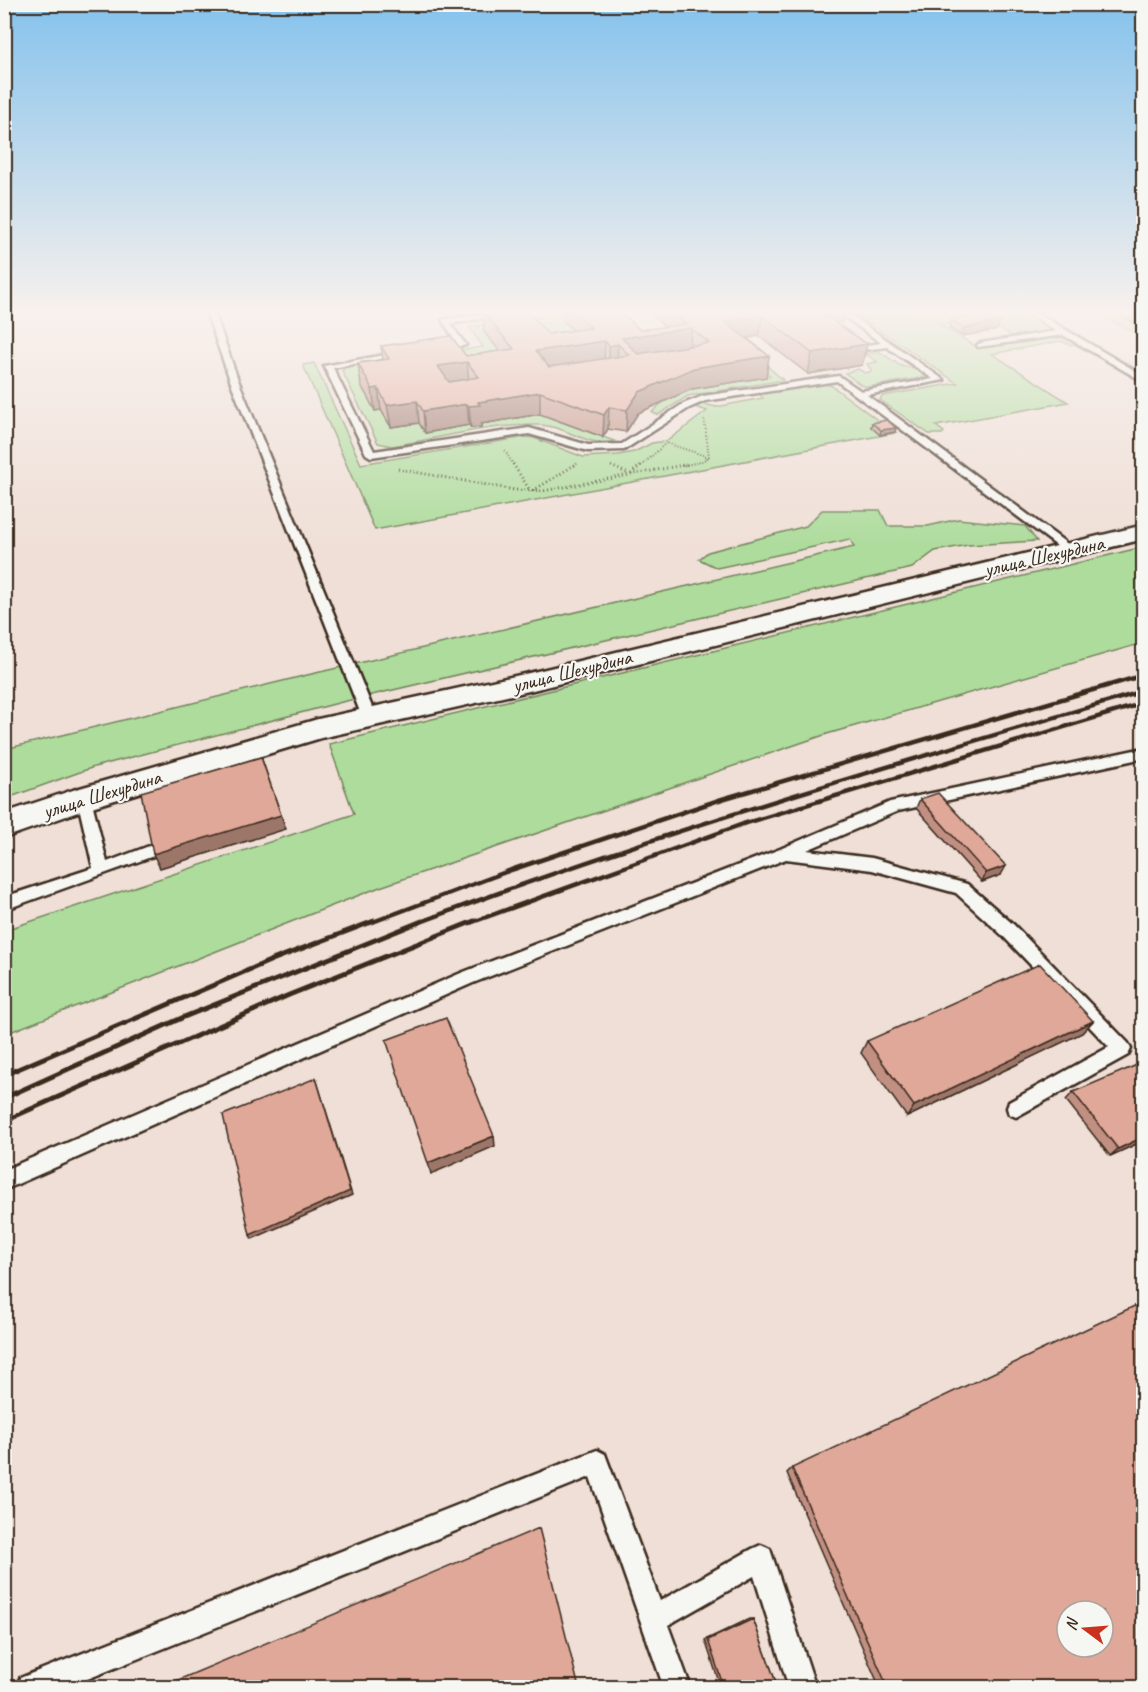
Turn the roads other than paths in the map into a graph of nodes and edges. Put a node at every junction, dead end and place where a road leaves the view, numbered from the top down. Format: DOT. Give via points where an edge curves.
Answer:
graph roads {
  1 [pos="238,390"];
  2 [pos="340,390"];
  3 [pos="762,390"];
  4 [pos="858,390"];
  5 [pos="880,390"];
  6 [pos="862,393"];
  7 [pos="1143,532"];
  8 [pos="1069,550"];
  9 [pos="369,717"];
  10 [pos="1143,753"];
  11 [pos="84,798"];
  12 [pos="4,826"];
  13 [pos="157,849"];
  14 [pos="785,853"];
  15 [pos="102,871"];
  16 [pos="4,904"];
  17 [pos="1016,1108"];
  18 [pos="4,1180"];
  19 [pos="655,1618"];
  20 [pos="30,1688"];
  21 [pos="678,1688"];
  22 [pos="803,1688"];
  1 -- 9 [label="lane"];
  2 -- 3 [label="lane" via="371,454 529,430 588,448 624,447 686,406 703,399"];
  4 -- 6 [label="lane"];
  5 -- 6 [label="lane"];
  6 -- 8 [label="lane"];
  7 -- 8 [label="main road, улица Шехурдина"];
  8 -- 9 [label="main road, улица Шехурдина" via="530,682"];
  9 -- 11 [label="main road, улица Шехурдина"];
  10 -- 14 [label="lane" via="895,806"];
  11 -- 12 [label="main road, улица Шехурдина"];
  11 -- 15 [label="lane"];
  13 -- 15 [label="lane"];
  14 -- 17 [label="lane" via="872,864 961,888 1008,930 1122,1049"];
  14 -- 18 [label="lane" via="467,978"];
  15 -- 16 [label="lane"];
  19 -- 20 [label="lane" via="597,1462"];
  19 -- 21 [label="lane"];
  19 -- 22 [label="lane" via="761,1558"];
}
